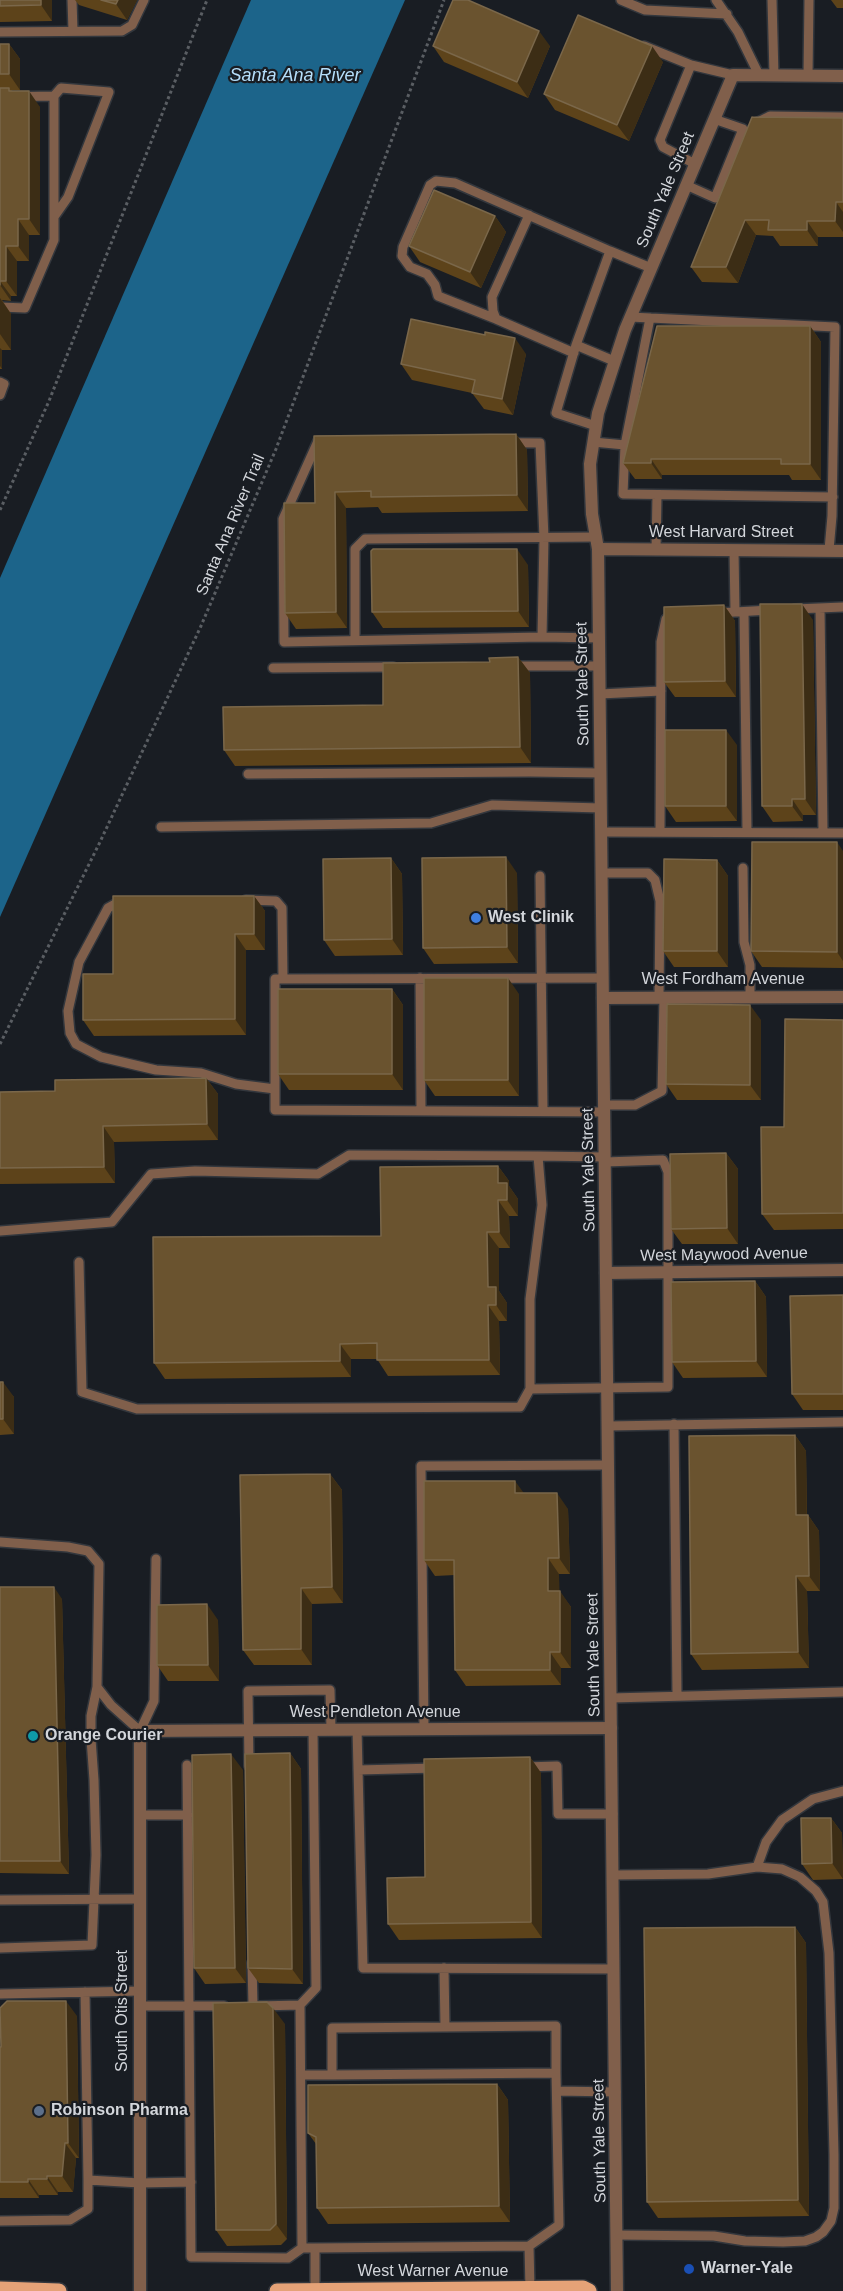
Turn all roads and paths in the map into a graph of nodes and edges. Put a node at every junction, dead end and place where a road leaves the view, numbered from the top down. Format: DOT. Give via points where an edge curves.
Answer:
graph roads {
  1 [pos="72,0"];
  2 [pos="144,0"];
  3 [pos="207,0"];
  4 [pos="444,0"];
  5 [pos="621,0"];
  6 [pos="716,0"];
  7 [pos="772,0"];
  8 [pos="809,0"];
  9 [pos="727,14"];
  10 [pos="0,32"];
  11 [pos="73,32"];
  12 [pos="630,41"];
  13 [pos="691,65"];
  14 [pos="733,75"];
  15 [pos="759,75"];
  16 [pos="774,75"];
  17 [pos="808,75"];
  18 [pos="843,75"];
  19 [pos="54,96"];
  20 [pos="0,97"];
  21 [pos="843,117"];
  22 [pos="714,119"];
  23 [pos="743,129"];
  24 [pos="696,164"];
  25 [pos="686,185"];
  26 [pos="529,215"];
  27 [pos="54,217"];
  28 [pos="610,251"];
  29 [pos="651,268"];
  30 [pos="0,307"];
  31 [pos="630,317"];
  32 [pos="650,318"];
  33 [pos="496,319"];
  34 [pos="575,349"];
  35 [pos="614,361"];
  36 [pos="0,382"];
  37 [pos="0,395"];
  38 [pos="596,426"];
  39 [pos="593,442"];
  40 [pos="625,445"];
  41 [pos="657,495"];
  42 [pos="833,497"];
  43 [pos="0,510"];
  44 [pos="544,538"];
  45 [pos="597,543"];
  46 [pos="656,549"];
  47 [pos="734,550"];
  48 [pos="829,550"];
  49 [pos="843,551"];
  50 [pos="843,607"];
  51 [pos="820,608"];
  52 [pos="776,610"];
  53 [pos="787,610"];
  54 [pos="740,612"];
  55 [pos="679,613"];
  56 [pos="701,613"];
  57 [pos="542,637"];
  58 [pos="599,638"];
  59 [pos="355,640"];
  60 [pos="504,666"];
  61 [pos="599,666"];
  62 [pos="400,667"];
  63 [pos="273,668"];
  64 [pos="661,691"];
  65 [pos="600,694"];
  66 [pos="601,773"];
  67 [pos="248,774"];
  68 [pos="601,808"];
  69 [pos="161,827"];
  70 [pos="660,831"];
  71 [pos="601,832"];
  72 [pos="747,832"];
  73 [pos="823,832"];
  74 [pos="843,833"];
  75 [pos="743,868"];
  76 [pos="602,873"];
  77 [pos="540,876"];
  78 [pos="231,900"];
  79 [pos="130,902"];
  80 [pos="542,977"];
  81 [pos="420,978"];
  82 [pos="603,978"];
  83 [pos="283,979"];
  84 [pos="662,997"];
  85 [pos="750,997"];
  86 [pos="843,997"];
  87 [pos="603,998"];
  88 [pos="0,1044"];
  89 [pos="275,1089"];
  90 [pos="604,1108"];
  91 [pos="422,1111"];
  92 [pos="543,1111"];
  93 [pos="538,1156"];
  94 [pos="605,1159"];
  95 [pos="0,1232"];
  96 [pos="79,1262"];
  97 [pos="843,1270"];
  98 [pos="667,1272"];
  99 [pos="606,1273"];
  100 [pos="530,1389"];
  101 [pos="608,1389"];
  102 [pos="843,1422"];
  103 [pos="674,1424"];
  104 [pos="608,1426"];
  105 [pos="608,1465"];
  106 [pos="0,1542"];
  107 [pos="156,1559"];
  108 [pos="97,1687"];
  109 [pos="843,1692"];
  110 [pos="677,1695"];
  111 [pos="611,1698"];
  112 [pos="423,1728"];
  113 [pos="611,1728"];
  114 [pos="313,1729"];
  115 [pos="331,1729"];
  116 [pos="357,1729"];
  117 [pos="248,1730"];
  118 [pos="140,1731"];
  119 [pos="187,1765"];
  120 [pos="510,1767"];
  121 [pos="452,1768"];
  122 [pos="358,1770"];
  123 [pos="249,1778"];
  124 [pos="843,1791"];
  125 [pos="613,1814"];
  126 [pos="140,1815"];
  127 [pos="188,1815"];
  128 [pos="757,1868"];
  129 [pos="613,1875"];
  130 [pos="140,1899"];
  131 [pos="0,1900"];
  132 [pos="94,1900"];
  133 [pos="0,1948"];
  134 [pos="252,1958"];
  135 [pos="444,1968"];
  136 [pos="614,1969"];
  137 [pos="140,1991"];
  138 [pos="85,1992"];
  139 [pos="0,1994"];
  140 [pos="300,2005"];
  141 [pos="140,2006"];
  142 [pos="189,2006"];
  143 [pos="232,2006"];
  144 [pos="242,2006"];
  145 [pos="253,2006"];
  146 [pos="445,2027"];
  147 [pos="556,2073"];
  148 [pos="301,2075"];
  149 [pos="332,2075"];
  150 [pos="557,2091"];
  151 [pos="616,2092"];
  152 [pos="88,2180"];
  153 [pos="190,2182"];
  154 [pos="140,2183"];
  155 [pos="0,2221"];
  156 [pos="617,2235"];
  157 [pos="530,2246"];
  158 [pos="302,2248"];
  159 [pos="315,2248"];
  160 [pos="0,2289"];
  161 [pos="530,2289"];
  162 [pos="357,2290"];
  163 [pos="59,2291"];
  164 [pos="140,2291"];
  165 [pos="277,2291"];
  166 [pos="315,2291"];
  167 [pos="589,2291"];
  168 [pos="617,2291"];
  1 -- 11 [label="lane"];
  2 -- 11 [label="lane" via="132,25 122,31"];
  3 -- 43 [label="path" via="49,401"];
  4 -- 88 [label="path, Santa Ana River Trail" via="276,449 201,626"];
  5 -- 9 [label="lane" via="645,10"];
  6 -- 9 [label="lane"];
  7 -- 16 [label="lane"];
  8 -- 17 [label="lane"];
  9 -- 15 [label="lane"];
  10 -- 11 [label="lane"];
  12 -- 13 [label="lane"];
  13 -- 14 [label="lane"];
  13 -- 24 [label="lane" via="660,140 663,147"];
  14 -- 15 [label="street"];
  14 -- 22 [label="street, South Yale Street"];
  15 -- 16 [label="street"];
  16 -- 17 [label="street"];
  17 -- 18 [label="street"];
  19 -- 20 [label="lane"];
  19 -- 27 [label="lane"];
  19 -- 27 [label="lane" via="61,88 109,92 68,197"];
  21 -- 23 [label="lane" via="770,116"];
  22 -- 23 [label="lane"];
  22 -- 24 [label="street, South Yale Street"];
  23 -- 25 [label="lane" via="715,198"];
  24 -- 25 [label="street, South Yale Street"];
  25 -- 29 [label="street, South Yale Street"];
  26 -- 28 [label="lane"];
  26 -- 33 [label="lane" via="492,297"];
  26 -- 33 [label="lane" via="455,183 436,181 430,185 403,247 402,256 410,267 427,274 438,296"];
  27 -- 30 [label="lane" via="54,240 25,308"];
  28 -- 29 [label="lane"];
  28 -- 34 [label="lane"];
  29 -- 31 [label="street, South Yale Street"];
  31 -- 32 [label="lane"];
  31 -- 35 [label="street, South Yale Street"];
  32 -- 40 [label="lane"];
  32 -- 42 [label="lane" via="835,327"];
  33 -- 34 [label="lane"];
  34 -- 35 [label="lane"];
  34 -- 38 [label="lane" via="556,413"];
  35 -- 38 [label="street, South Yale Street"];
  36 -- 37 [label="lane" via="4,384"];
  38 -- 39 [label="street, South Yale Street"];
  39 -- 40 [label="lane"];
  39 -- 45 [label="street, South Yale Street" via="590,464"];
  40 -- 41 [label="lane" via="623,494"];
  41 -- 42 [label="lane"];
  41 -- 46 [label="lane"];
  42 -- 48 [label="lane"];
  44 -- 45 [label="lane"];
  44 -- 57 [label="lane"];
  44 -- 59 [label="lane" via="365,539 355,549"];
  44 -- 59 [label="lane" via="540,443 318,441 283,519 284,642"];
  45 -- 46 [label="street, West Harvard Street"];
  45 -- 58 [label="street, South Yale Street"];
  46 -- 47 [label="street, West Harvard Street"];
  47 -- 48 [label="street, West Harvard Street"];
  47 -- 54 [label="lane"];
  48 -- 49 [label="street, West Harvard Street"];
  50 -- 51 [label="lane"];
  51 -- 53 [label="lane"];
  51 -- 73 [label="lane"];
  52 -- 54 [label="lane"];
  54 -- 56 [label="lane"];
  54 -- 72 [label="lane"];
  55 -- 64 [label="lane" via="667,613 661,642"];
  57 -- 58 [label="lane"];
  57 -- 59 [label="lane"];
  58 -- 61 [label="street, South Yale Street"];
  60 -- 61 [label="lane"];
  61 -- 65 [label="street, South Yale Street"];
  62 -- 63 [label="lane"];
  64 -- 65 [label="lane"];
  64 -- 70 [label="lane"];
  65 -- 66 [label="street, South Yale Street"];
  66 -- 67 [label="lane"];
  66 -- 68 [label="street, South Yale Street"];
  68 -- 69 [label="lane" via="492,805 431,823"];
  68 -- 71 [label="street, South Yale Street"];
  70 -- 71 [label="lane"];
  70 -- 72 [label="lane"];
  71 -- 76 [label="street, South Yale Street"];
  72 -- 73 [label="lane"];
  73 -- 74 [label="lane"];
  75 -- 85 [label="lane" via="744,942 750,965"];
  76 -- 82 [label="street, South Yale Street"];
  76 -- 84 [label="lane" via="648,873 655,880 660,901"];
  77 -- 80 [label="lane"];
  78 -- 83 [label="lane" via="276,901 282,908"];
  79 -- 89 [label="lane" via="108,908 79,962 68,1011 70,1033 76,1044 101,1057 156,1070 201,1073 236,1084"];
  80 -- 81 [label="lane"];
  80 -- 82 [label="lane"];
  80 -- 92 [label="lane"];
  81 -- 83 [label="lane"];
  81 -- 91 [label="lane"];
  82 -- 87 [label="street, South Yale Street"];
  83 -- 89 [label="lane" via="275,979"];
  84 -- 85 [label="street, West Fordham Avenue"];
  84 -- 87 [label="street, West Fordham Avenue"];
  84 -- 90 [label="lane" via="662,1091 635,1105"];
  85 -- 86 [label="street, West Fordham Avenue"];
  87 -- 90 [label="street, South Yale Street"];
  89 -- 91 [label="lane" via="275,1110"];
  90 -- 92 [label="lane"];
  90 -- 94 [label="street, South Yale Street"];
  91 -- 92 [label="lane"];
  93 -- 94 [label="lane"];
  93 -- 95 [label="lane" via="349,1155 318,1174 151,1174 112,1222"];
  93 -- 100 [label="lane" via="542,1205 530,1299"];
  94 -- 98 [label="lane" via="663,1160 668,1172"];
  94 -- 99 [label="street, South Yale Street"];
  96 -- 100 [label="lane" via="82,1392 137,1409 520,1407"];
  97 -- 98 [label="street, West Maywood Avenue"];
  98 -- 99 [label="street, West Maywood Avenue"];
  98 -- 101 [label="lane" via="669,1387"];
  99 -- 101 [label="street, South Yale Street"];
  100 -- 101 [label="lane"];
  101 -- 104 [label="street, South Yale Street"];
  102 -- 103 [label="lane"];
  103 -- 104 [label="lane"];
  103 -- 110 [label="lane"];
  104 -- 105 [label="street, South Yale Street"];
  105 -- 111 [label="street, South Yale Street"];
  105 -- 112 [label="lane" via="421,1466"];
  106 -- 108 [label="lane" via="88,1551 99,1563"];
  107 -- 118 [label="lane" via="154,1701"];
  108 -- 118 [label="lane"];
  108 -- 132 [label="lane" via="91,1716"];
  109 -- 110 [label="lane"];
  110 -- 111 [label="lane"];
  111 -- 113 [label="street, South Yale Street"];
  112 -- 113 [label="street, West Pendleton Avenue"];
  112 -- 116 [label="street, West Pendleton Avenue"];
  113 -- 125 [label="street, South Yale Street"];
  114 -- 115 [label="street, West Pendleton Avenue"];
  114 -- 117 [label="street, West Pendleton Avenue"];
  114 -- 140 [label="lane" via="316,1988"];
  115 -- 116 [label="street, West Pendleton Avenue"];
  115 -- 117 [label="lane" via="330,1690 248,1691"];
  116 -- 122 [label="lane"];
  117 -- 118 [label="street, West Pendleton Avenue"];
  117 -- 123 [label="lane"];
  118 -- 126 [label="street, South Otis Street"];
  119 -- 127 [label="lane"];
  120 -- 125 [label="lane" via="557,1766 558,1814"];
  121 -- 122 [label="lane"];
  122 -- 135 [label="lane" via="363,1968"];
  124 -- 128 [label="lane" via="813,1800 782,1820 766,1842"];
  125 -- 129 [label="street, South Yale Street"];
  126 -- 127 [label="lane"];
  126 -- 130 [label="street, South Otis Street"];
  127 -- 142 [label="lane"];
  128 -- 129 [label="lane" via="708,1874"];
  128 -- 156 [label="lane" via="782,1869 800,1877 823,1902 831,2000 831,2221 823,2232 805,2241"];
  129 -- 136 [label="street, South Yale Street"];
  130 -- 132 [label="lane"];
  130 -- 137 [label="street, South Otis Street"];
  131 -- 132 [label="lane"];
  132 -- 133 [label="lane" via="92,1945"];
  134 -- 145 [label="lane"];
  135 -- 136 [label="lane"];
  135 -- 146 [label="lane"];
  136 -- 151 [label="street, South Yale Street"];
  137 -- 138 [label="lane"];
  137 -- 141 [label="street, South Otis Street"];
  138 -- 139 [label="lane"];
  138 -- 152 [label="lane"];
  140 -- 145 [label="lane"];
  140 -- 148 [label="lane"];
  141 -- 142 [label="lane"];
  141 -- 154 [label="street, South Otis Street"];
  142 -- 143 [label="lane"];
  142 -- 153 [label="lane"];
  144 -- 145 [label="lane"];
  146 -- 147 [label="lane" via="556,2026"];
  146 -- 149 [label="lane" via="332,2028"];
  147 -- 149 [label="lane"];
  147 -- 150 [label="lane"];
  148 -- 149 [label="lane"];
  148 -- 158 [label="lane"];
  150 -- 151 [label="lane"];
  150 -- 157 [label="lane" via="559,2225"];
  151 -- 156 [label="street, South Yale Street"];
  152 -- 154 [label="lane"];
  152 -- 155 [label="lane" via="88,2209 70,2220"];
  153 -- 154 [label="lane"];
  153 -- 158 [label="lane" via="191,2257 288,2258"];
  154 -- 164 [label="street, South Otis Street"];
  156 -- 168 [label="street, South Yale Street"];
  157 -- 159 [label="lane"];
  157 -- 161 [label="lane"];
  158 -- 159 [label="lane"];
  159 -- 166 [label="lane"];
  160 -- 163 [label="main road"];
  161 -- 162 [label="main road, West Warner Avenue"];
  161 -- 167 [label="main road, West Warner Avenue"];
  162 -- 166 [label="main road, West Warner Avenue"];
  165 -- 166 [label="main road, West Warner Avenue"];
}
